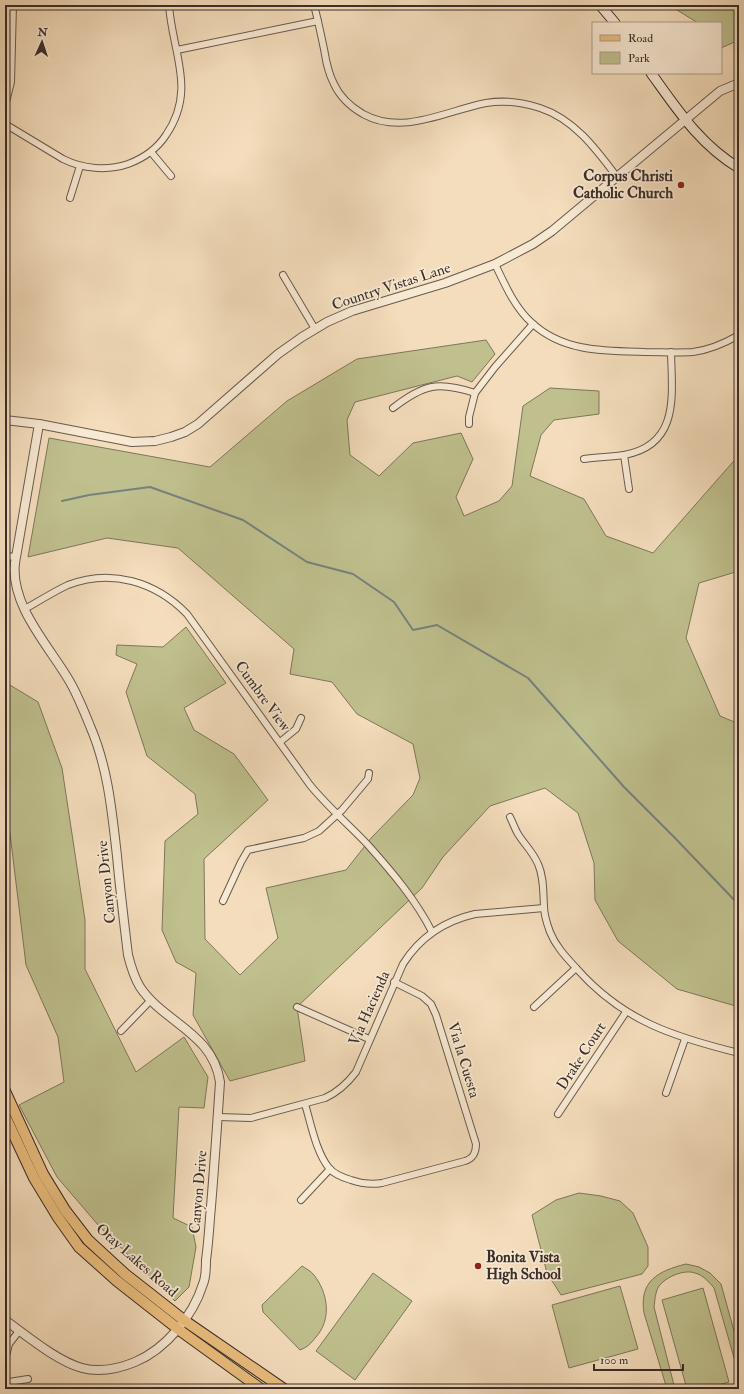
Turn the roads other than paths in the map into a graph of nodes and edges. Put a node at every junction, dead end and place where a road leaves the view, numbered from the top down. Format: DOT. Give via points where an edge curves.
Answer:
graph roads {
  1 [pos="13,5"];
  2 [pos="169,5"];
  3 [pos="314,5"];
  4 [pos="600,5"];
  5 [pos="318,21"];
  6 [pos="614,22"];
  7 [pos="177,50"];
  8 [pos="652,74"];
  9 [pos="739,82"];
  10 [pos="5,106"];
  11 [pos="686,120"];
  12 [pos="5,124"];
  13 [pos="151,152"];
  14 [pos="80,166"];
  15 [pos="739,168"];
  16 [pos="171,176"];
  17 [pos="617,177"];
  18 [pos="70,198"];
  19 [pos="496,264"];
  20 [pos="283,275"];
  21 [pos="533,324"];
  22 [pos="314,329"];
  23 [pos="739,335"];
  24 [pos="671,352"];
  25 [pos="476,393"];
  26 [pos="393,408"];
  27 [pos="5,420"];
  28 [pos="39,424"];
  29 [pos="469,424"];
  30 [pos="624,455"];
  31 [pos="584,459"];
  32 [pos="629,490"];
  33 [pos="5,556"];
  34 [pos="16,558"];
  35 [pos="25,609"];
  36 [pos="301,718"];
  37 [pos="280,742"];
  38 [pos="369,773"];
  39 [pos="337,815"];
  40 [pos="510,817"];
  41 [pos="223,901"];
  42 [pos="544,908"];
  43 [pos="432,932"];
  44 [pos="576,968"];
  45 [pos="394,982"];
  46 [pos="152,1000"];
  47 [pos="297,1007"];
  48 [pos="534,1007"];
  49 [pos="626,1012"];
  50 [pos="121,1031"];
  51 [pos="369,1039"];
  52 [pos="685,1039"];
  53 [pos="739,1053"];
  54 [pos="5,1091"];
  55 [pos="666,1093"];
  56 [pos="305,1104"];
  57 [pos="558,1114"];
  58 [pos="5,1116"];
  59 [pos="218,1116"];
  60 [pos="330,1169"];
  61 [pos="301,1200"];
  62 [pos="5,1320"];
  63 [pos="181,1325"];
  64 [pos="19,1330"];
  65 [pos="5,1360"];
  66 [pos="28,1379"];
  67 [pos="5,1381"];
  68 [pos="261,1389"];
  69 [pos="284,1389"];
  1 -- 10 [label="street" via="11,82"];
  2 -- 7 [label="street"];
  3 -- 5 [label="street"];
  4 -- 6 [label="main road"];
  5 -- 7 [label="street"];
  5 -- 17 [label="street" via="328,69 334,84 348,103 367,116 403,124 489,103 513,102 531,105 556,115 574,127"];
  7 -- 13 [label="street" via="182,80 178,110 168,132"];
  8 -- 11 [label="main road"];
  9 -- 11 [label="street, Country Vistas Lane" via="720,92"];
  11 -- 15 [label="main road" via="692,130 709,146"];
  11 -- 17 [label="street, Country Vistas Lane"];
  12 -- 14 [label="street" via="63,159"];
  13 -- 14 [label="street" via="132,163 118,167"];
  13 -- 16 [label="street"];
  14 -- 18 [label="street"];
  17 -- 19 [label="street, Country Vistas Lane" via="552,231"];
  19 -- 21 [label="street" via="508,291"];
  19 -- 22 [label="street, Country Vistas Lane" via="445,283 352,311"];
  20 -- 22 [label="street"];
  21 -- 24 [label="street" via="559,341 582,348 603,351"];
  21 -- 25 [label="street"];
  22 -- 28 [label="street, Country Vistas Lane" via="278,354 198,424 171,437 132,442"];
  23 -- 24 [label="street" via="712,348 694,352"];
  24 -- 30 [label="street" via="672,401 668,422 653,442"];
  25 -- 26 [label="street" via="446,386 424,388"];
  25 -- 29 [label="street"];
  27 -- 28 [label="street, Country Vistas Lane"];
  28 -- 34 [label="street, Canyon Drive"];
  30 -- 31 [label="street"];
  30 -- 32 [label="street"];
  33 -- 34 [label="street"];
  34 -- 35 [label="street, Canyon Drive" via="16,586"];
  35 -- 37 [label="street, Cumbre View" via="69,585 96,578 124,579 159,591 187,614"];
  35 -- 46 [label="street, Canyon Drive" via="70,682 95,738 111,798 128,956 133,974"];
  36 -- 37 [label="street" via="296,729"];
  37 -- 39 [label="street, Cumbre View" via="310,785"];
  38 -- 39 [label="street" via="368,779"];
  39 -- 41 [label="street" via="319,831 304,838 248,850"];
  39 -- 43 [label="street, Cumbre View" via="368,845 409,893"];
  40 -- 42 [label="street" via="517,833 539,865"];
  42 -- 43 [label="street, Via Hacienda" via="475,914 452,921"];
  42 -- 44 [label="street" via="554,940"];
  43 -- 45 [label="street, Via Hacienda" via="411,952"];
  44 -- 48 [label="street"];
  44 -- 49 [label="street" via="604,996"];
  45 -- 51 [label="street, Via Hacienda"];
  45 -- 60 [label="street, Via la Cuesta" via="422,996 431,1004 476,1144 475,1154 466,1161 370,1185 341,1177"];
  46 -- 50 [label="street"];
  46 -- 59 [label="street, Canyon Drive" via="199,1040 212,1057 220,1082"];
  47 -- 51 [label="street"];
  49 -- 52 [label="street"];
  49 -- 57 [label="street, Drake Court"];
  51 -- 56 [label="street, Via Hacienda" via="356,1072 348,1083 336,1093"];
  52 -- 53 [label="street"];
  52 -- 55 [label="street"];
  54 -- 63 [label="main road, Otay Lakes Road" via="44,1174 65,1210 88,1240"];
  56 -- 59 [label="street, Via Hacienda" via="252,1118"];
  56 -- 60 [label="street" via="315,1139"];
  58 -- 63 [label="main road, Otay Lakes Road" via="34,1178 79,1247 117,1281"];
  59 -- 63 [label="street, Canyon Drive" via="204,1283"];
  60 -- 61 [label="street"];
  62 -- 64 [label="street, Canyon Drive"];
  63 -- 64 [label="street, Canyon Drive" via="158,1350 145,1358 103,1371 82,1368 60,1359"];
  63 -- 68 [label="main road, Otay Lakes Road"];
  63 -- 69 [label="main road, Otay Lakes Road"];
  64 -- 65 [label="street" via="10,1344"];
  66 -- 67 [label="street"];
}
